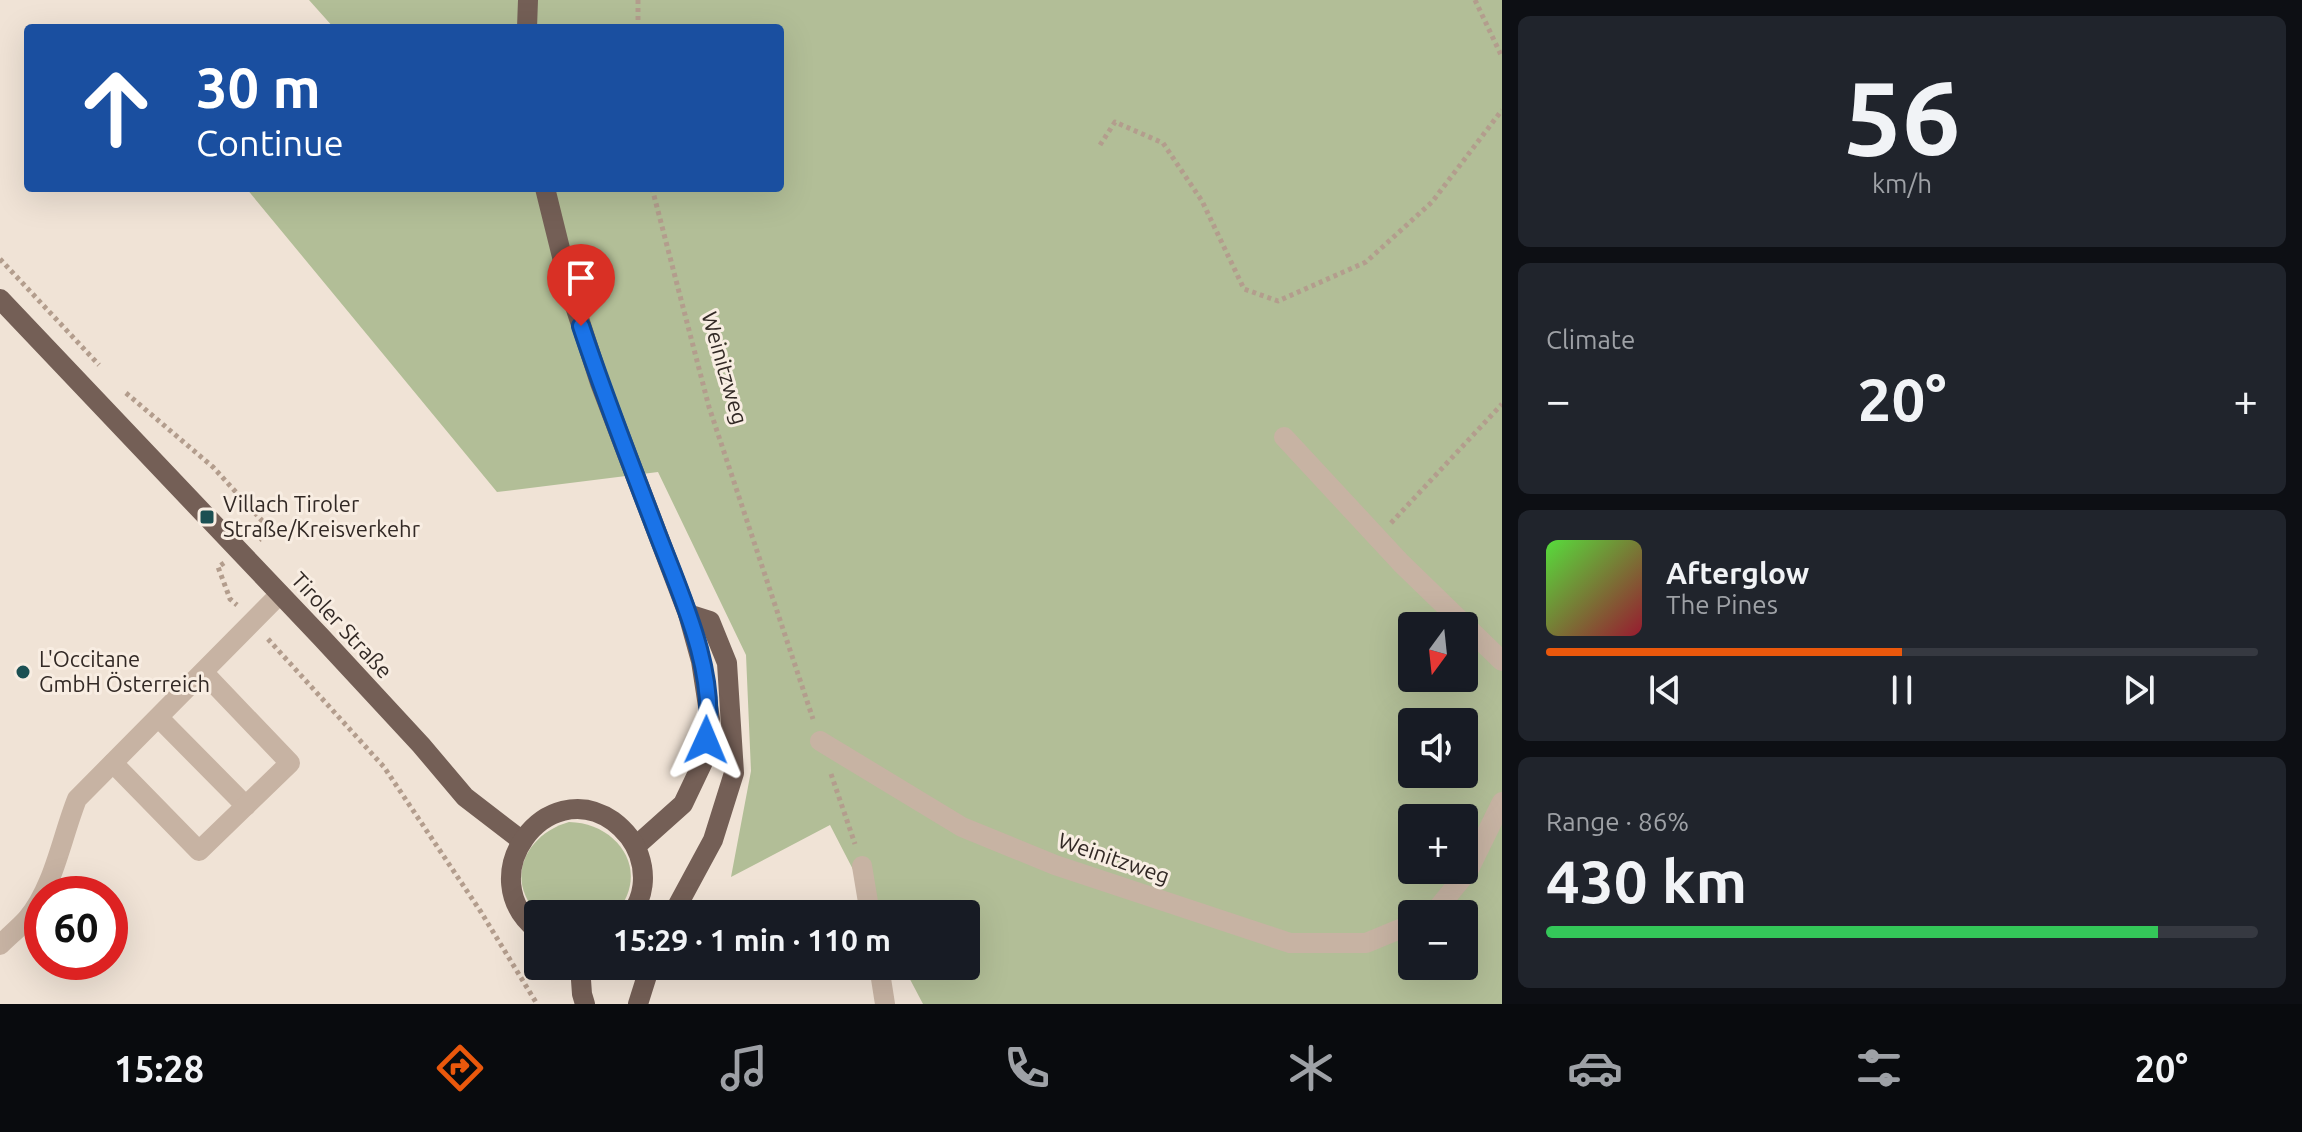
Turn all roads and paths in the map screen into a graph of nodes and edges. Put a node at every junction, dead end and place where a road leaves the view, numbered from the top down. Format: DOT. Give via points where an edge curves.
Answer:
graph roads {
  1 [pos="528,0"];
  2 [pos="638,0"];
  3 [pos="1475,0"];
  4 [pos="527,24"];
  5 [pos="638,24"];
  6 [pos="1502,57"];
  7 [pos="1502,110"];
  8 [pos="1100,145"];
  9 [pos="546,192"];
  10 [pos="653,192"];
  11 [pos="0,259"];
  12 [pos="0,299"];
  13 [pos="106,372"];
  14 [pos="116,383"];
  15 [pos="1502,404"];
  16 [pos="1284,437"];
  17 [pos="263,537"];
  18 [pos="1378,538"];
  19 [pos="218,567"];
  20 [pos="280,594"];
  21 [pos="230,599"];
  22 [pos="688,614"];
  23 [pos="279,650"];
  24 [pos="1502,661"];
  25 [pos="204,673"];
  26 [pos="159,718"];
  27 [pos="820,741"];
  28 [pos="113,763"];
  29 [pos="1502,802"];
  30 [pos="246,806"];
  31 [pos="521,840"];
  32 [pos="636,846"];
  33 [pos="862,866"];
  34 [pos="638,900"];
  35 [pos="681,900"];
  36 [pos="868,900"];
  37 [pos="1444,900"];
  38 [pos="524,917"];
  39 [pos="1398,930"];
  40 [pos="0,945"];
  41 [pos="581,980"];
  42 [pos="646,980"];
  43 [pos="881,980"];
  44 [pos="537,1004"];
  45 [pos="585,1004"];
  46 [pos="638,1004"];
  47 [pos="885,1004"];
  1 -- 4 [label="main road"];
  2 -- 5 [label="path"];
  3 -- 6 [label="path"];
  7 -- 8 [label="path" via="1432,202 1366,262 1278,301 1244,289 1202,201 1163,143 1115,122"];
  9 -- 22 [label="main road" via="572,297"];
  10 -- 27 [label="path, Weinitzweg" via="709,407"];
  11 -- 13 [label="path"];
  12 -- 20 [label="main road, Tiroler Straße"];
  14 -- 17 [label="path" via="213,467 265,524"];
  15 -- 18 [label="path"];
  16 -- 18 [label="street"];
  18 -- 24 [label="street"];
  19 -- 21 [label="path"];
  20 -- 25 [label="street"];
  20 -- 31 [label="main road, Tiroler Straße" via="465,797"];
  22 -- 32 [label="main road" via="710,719 703,762 683,804"];
  22 -- 35 [label="main road" via="710,621 727,663 734,773 713,840"];
  23 -- 44 [label="path" via="384,767"];
  25 -- 26 [label="street"];
  25 -- 30 [label="street" via="290,763"];
  26 -- 28 [label="street"];
  26 -- 30 [label="street"];
  27 -- 33 [label="path, Weinitzweg"];
  27 -- 39 [label="street, Weinitzweg" via="962,827 1055,865 1290,943 1366,943"];
  28 -- 30 [label="street" via="199,851"];
  28 -- 40 [label="street" via="77,799 54,868 29,917"];
  29 -- 37 [label="street" via="1468,871"];
  31 -- 32 [label="main road" via="551,815 585,811 623,828"];
  31 -- 38 [label="main road" via="510,881"];
  32 -- 34 [label="main road" via="643,867"];
  33 -- 36 [label="street"];
  41 -- 45 [label="main road"];
  42 -- 46 [label="main road"];
  43 -- 47 [label="street"];
}
